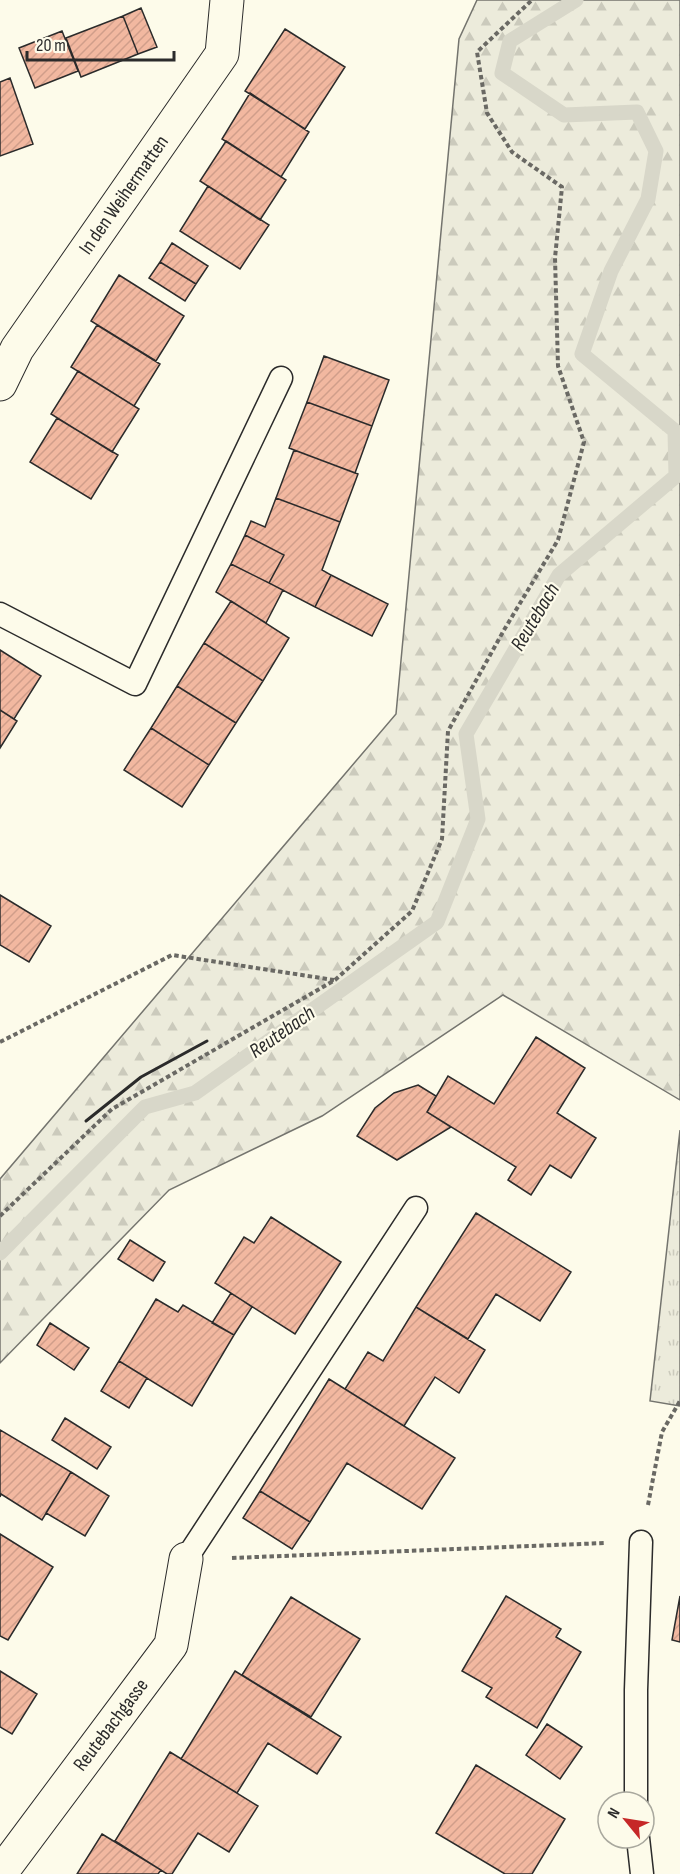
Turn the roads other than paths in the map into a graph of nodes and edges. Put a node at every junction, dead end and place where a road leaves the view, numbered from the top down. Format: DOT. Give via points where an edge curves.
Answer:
graph roads {
  1 [pos="227,0"];
  2 [pos="281,378"];
  3 [pos="0,384"];
  4 [pos="0,614"];
  5 [pos="416,1208"];
  6 [pos="641,1542"];
  7 [pos="186,1560"];
  8 [pos="636,1790"];
  9 [pos="639,1850"];
  10 [pos="0,1874"];
  11 [pos="642,1874"];
  1 -- 3 [label="street, In den Weihermatten" via="222,54 17,349"];
  2 -- 4 [label="lane" via="135,684"];
  5 -- 7 [label="lane"];
  6 -- 8 [label="lane"];
  7 -- 10 [label="street, Reutebachgasse" via="171,1645"];
  9 -- 11 [label="lane"];
}
